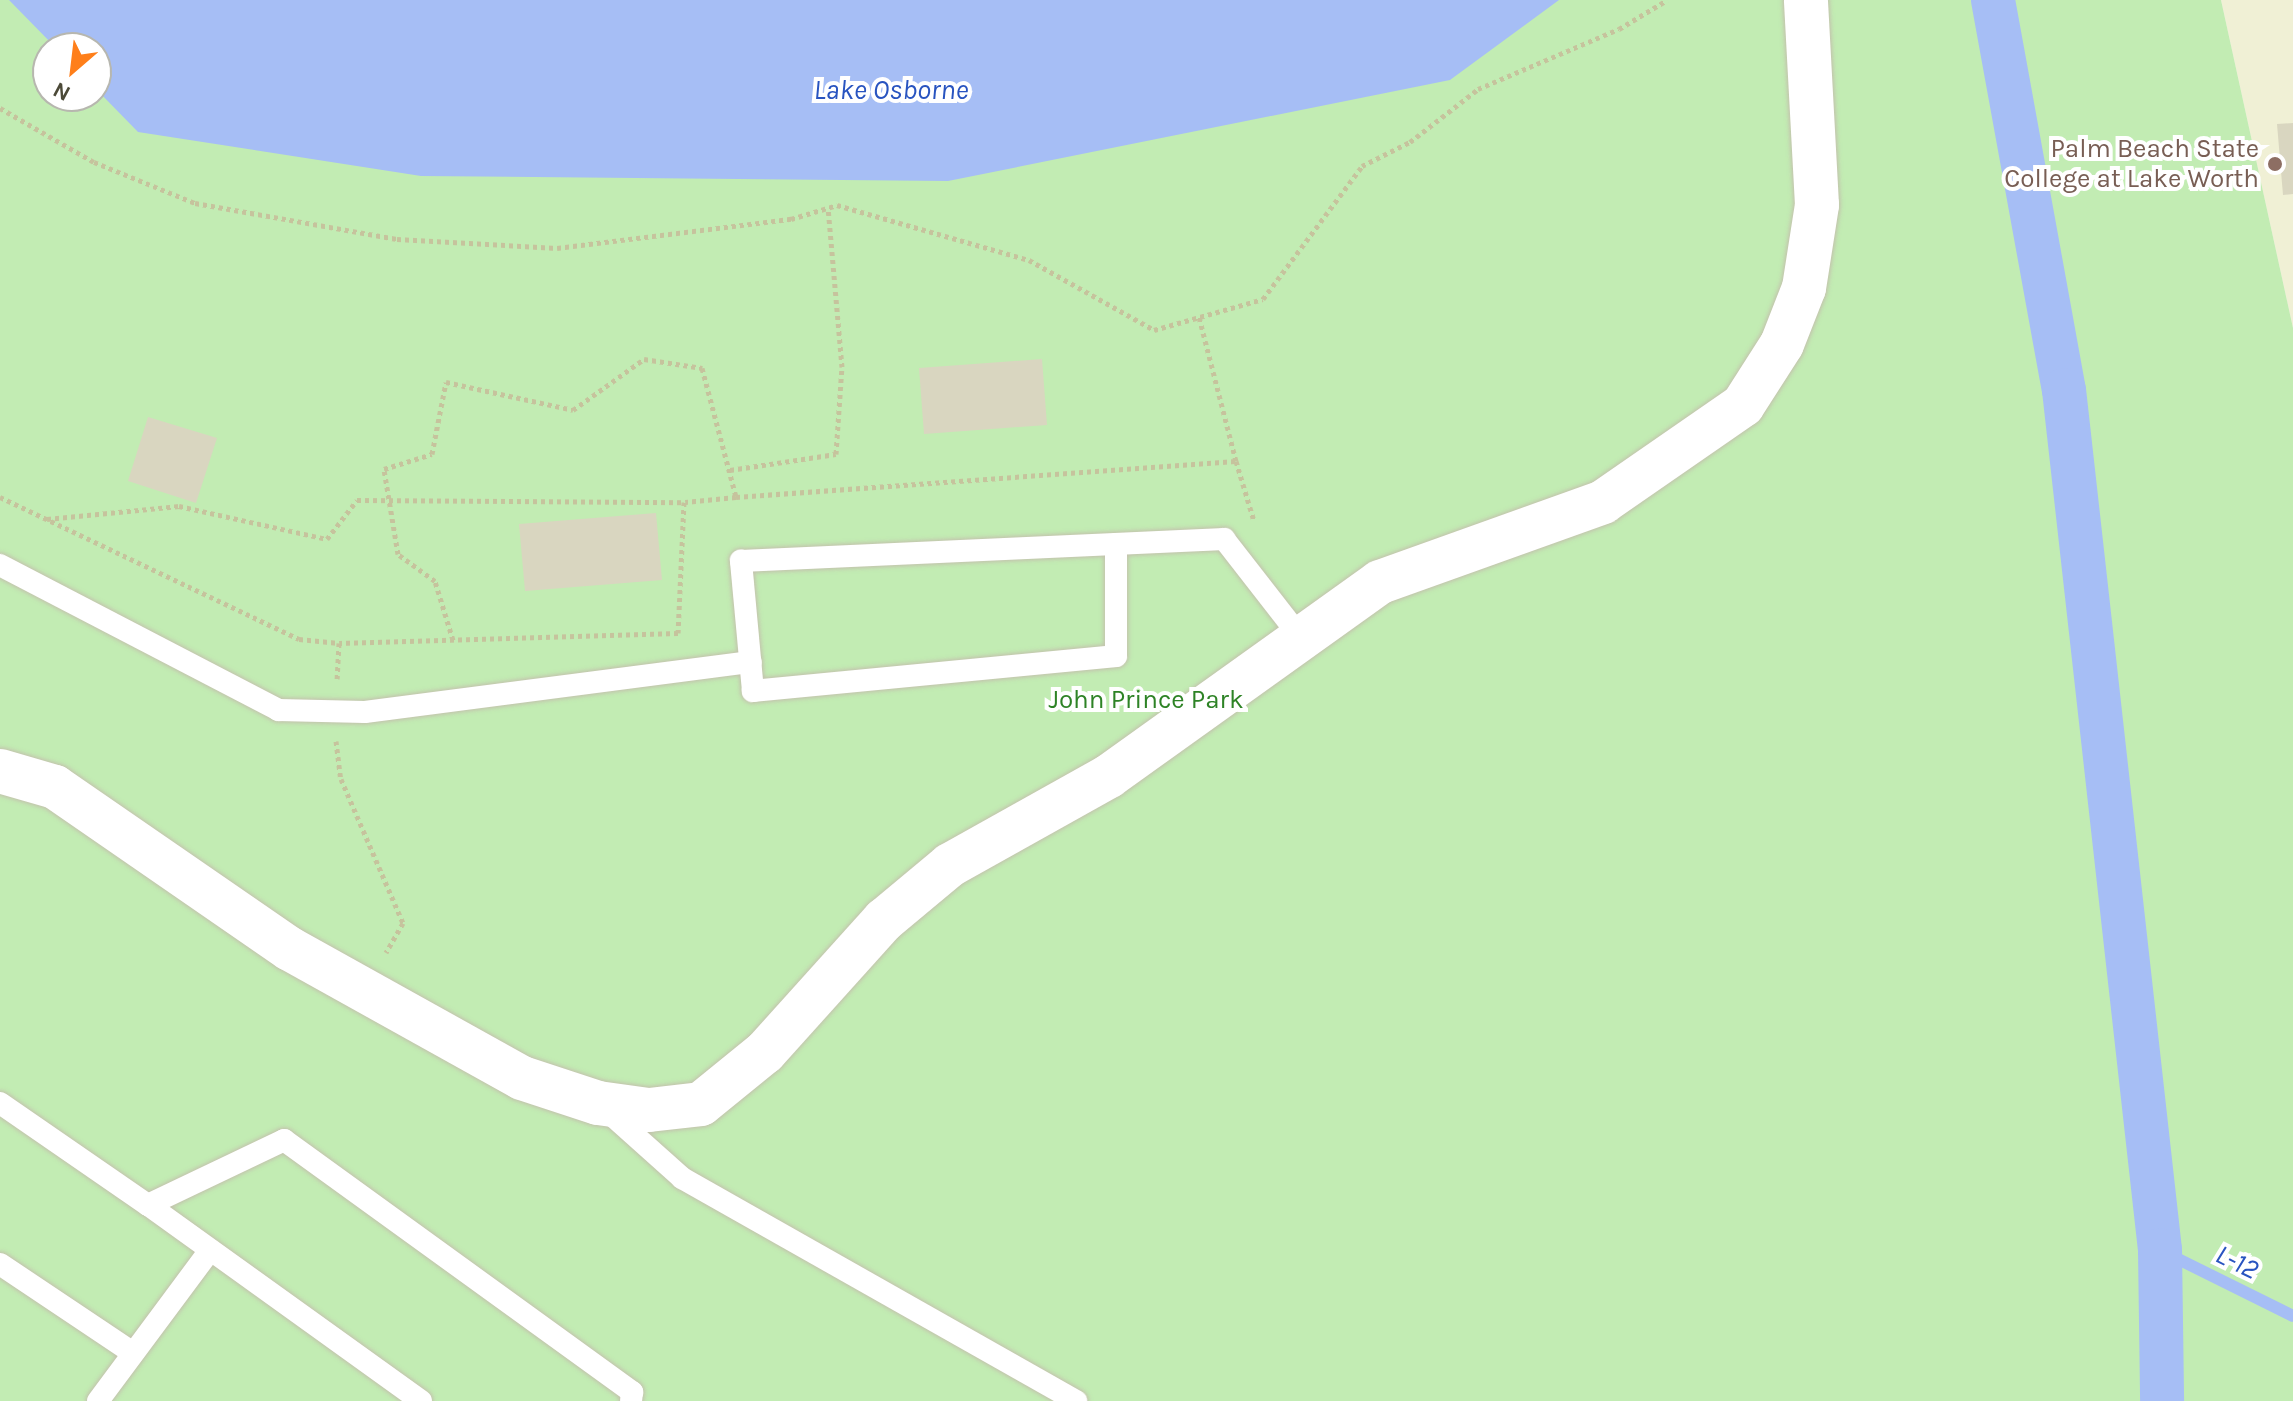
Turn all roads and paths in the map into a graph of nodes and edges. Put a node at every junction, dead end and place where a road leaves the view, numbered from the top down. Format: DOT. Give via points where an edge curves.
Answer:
graph roads {
  1 [pos="1667,0"];
  2 [pos="1806,0"];
  3 [pos="0,108"];
  4 [pos="828,208"];
  5 [pos="1199,317"];
  6 [pos="1236,461"];
  7 [pos="730,470"];
  8 [pos="0,497"];
  9 [pos="736,497"];
  10 [pos="385,502"];
  11 [pos="684,502"];
  12 [pos="47,519"];
  13 [pos="1116,544"];
  14 [pos="1234,550"];
  15 [pos="0,565"];
  16 [pos="1301,638"];
  17 [pos="453,640"];
  18 [pos="339,643"];
  19 [pos="751,662"];
  20 [pos="337,683"];
  21 [pos="335,732"];
  22 [pos="0,771"];
  23 [pos="379,964"];
  24 [pos="0,1103"];
  25 [pos="598,1103"];
  26 [pos="148,1205"];
  27 [pos="210,1250"];
  28 [pos="0,1264"];
  29 [pos="133,1353"];
  30 [pos="98,1401"];
  31 [pos="421,1401"];
  32 [pos="631,1401"];
  33 [pos="1076,1401"];
  1 -- 5 [label="path" via="1619,29 1478,89 1410,142 1362,166 1263,299"];
  2 -- 16 [label="street" via="1817,205 1804,288 1782,344 1743,405 1603,502 1380,582"];
  3 -- 4 [label="path" via="94,162 195,203 397,239 557,248"];
  4 -- 5 [label="path" via="1029,260 1154,330"];
  4 -- 7 [label="path" via="842,367 836,454"];
  5 -- 6 [label="path"];
  6 -- 9 [label="path"];
  6 -- 14 [label="path" via="1255,523"];
  7 -- 9 [label="path"];
  7 -- 10 [label="path" via="702,368 644,359 573,410 446,382 432,454 384,469"];
  8 -- 12 [label="path"];
  9 -- 11 [label="path"];
  10 -- 11 [label="path"];
  10 -- 12 [label="path" via="357,500 327,539 179,506"];
  10 -- 17 [label="path" via="398,554 435,581"];
  11 -- 17 [label="path" via="678,633"];
  12 -- 18 [label="path" via="299,639"];
  13 -- 14 [label="lane" via="1224,539"];
  13 -- 19 [label="lane" via="741,561"];
  13 -- 19 [label="lane" via="1116,656 753,691"];
  14 -- 16 [label="lane"];
  15 -- 19 [label="lane" via="278,710 365,712"];
  16 -- 25 [label="street" via="1109,776 950,865 884,920 765,1052 701,1104 649,1110"];
  17 -- 18 [label="path"];
  18 -- 20 [label="path"];
  21 -- 23 [label="path" via="341,779 403,923"];
  22 -- 25 [label="street" via="55,787 290,949 522,1078"];
  24 -- 26 [label="lane"];
  25 -- 33 [label="lane" via="682,1178"];
  26 -- 27 [label="lane"];
  26 -- 32 [label="lane" via="284,1140 632,1392"];
  27 -- 29 [label="lane"];
  27 -- 31 [label="lane"];
  28 -- 29 [label="lane"];
  29 -- 30 [label="lane"];
}
